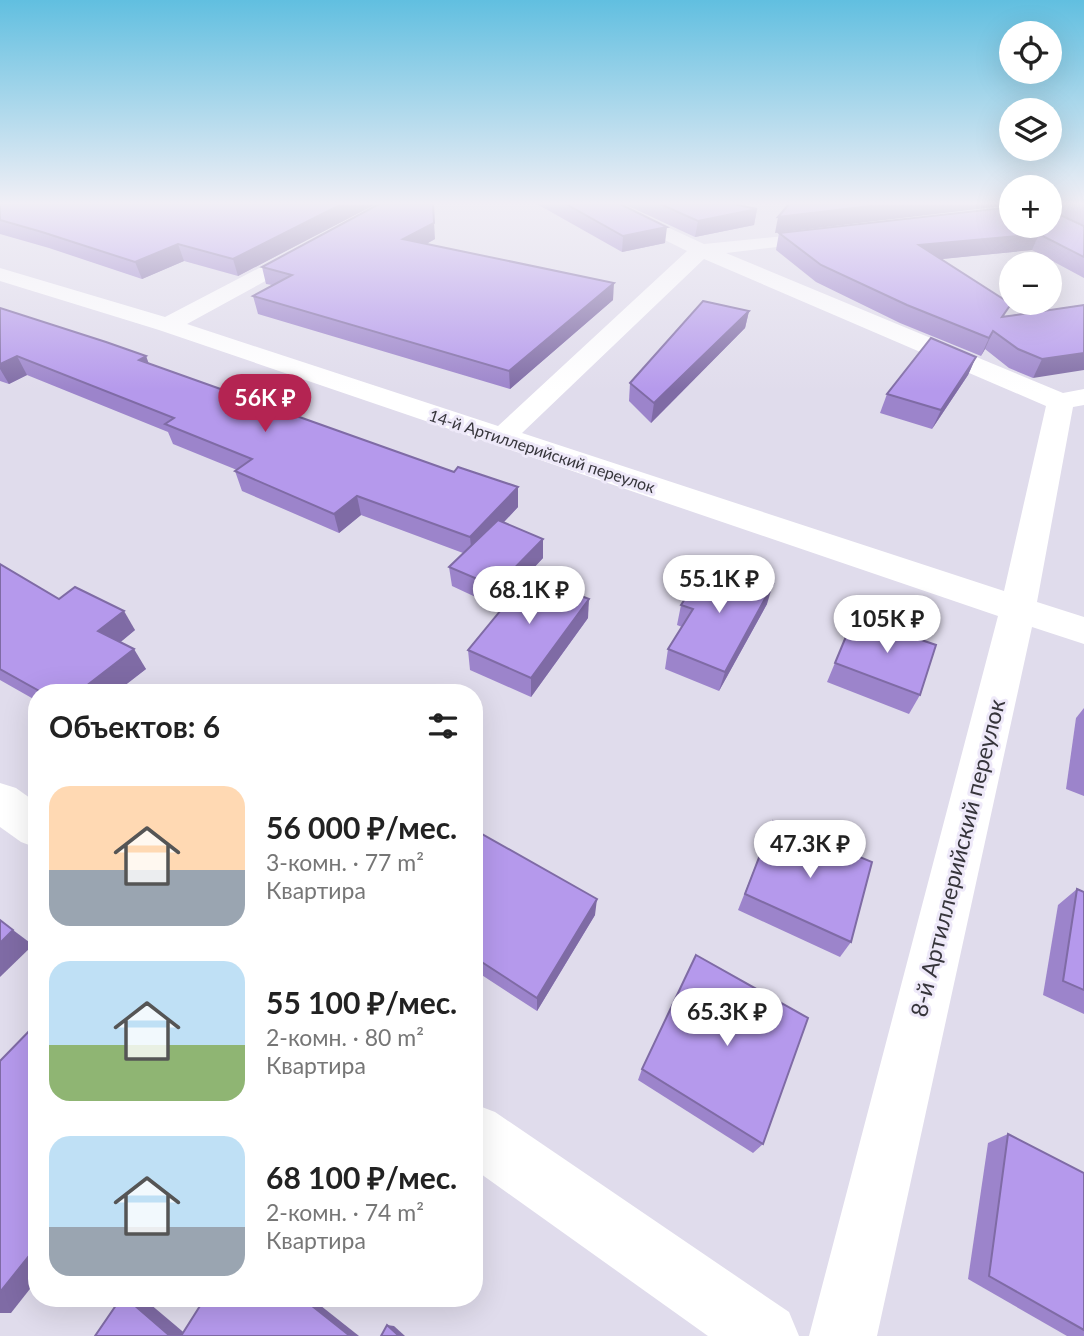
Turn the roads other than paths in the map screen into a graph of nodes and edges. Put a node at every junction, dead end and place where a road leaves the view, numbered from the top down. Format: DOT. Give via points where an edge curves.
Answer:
graph roads {
  1 [pos="278,266"];
  2 [pos="684,266"];
  3 [pos="741,266"];
  4 [pos="0,274"];
  5 [pos="167,325"];
  6 [pos="1072,400"];
  7 [pos="501,438"];
  8 [pos="1018,609"];
  9 [pos="1084,631"];
  10 [pos="0,802"];
  11 [pos="28,822"];
  12 [pos="483,1139"];
  13 [pos="765,1336"];
  14 [pos="843,1336"];
  1 -- 5 [label="street"];
  2 -- 7 [label="street"];
  3 -- 6 [label="street"];
  4 -- 5 [label="street, 14-й Артиллерийский переулок"];
  5 -- 7 [label="street, 14-й Артиллерийский переулок"];
  6 -- 8 [label="street, 8-й Артиллерийский переулок"];
  7 -- 8 [label="street, 14-й Артиллерийский переулок"];
  8 -- 9 [label="street, 14-й Артиллерийский переулок"];
  8 -- 14 [label="street, 8-й Артиллерийский переулок"];
  10 -- 11 [label="street"];
  12 -- 13 [label="street"];
}
